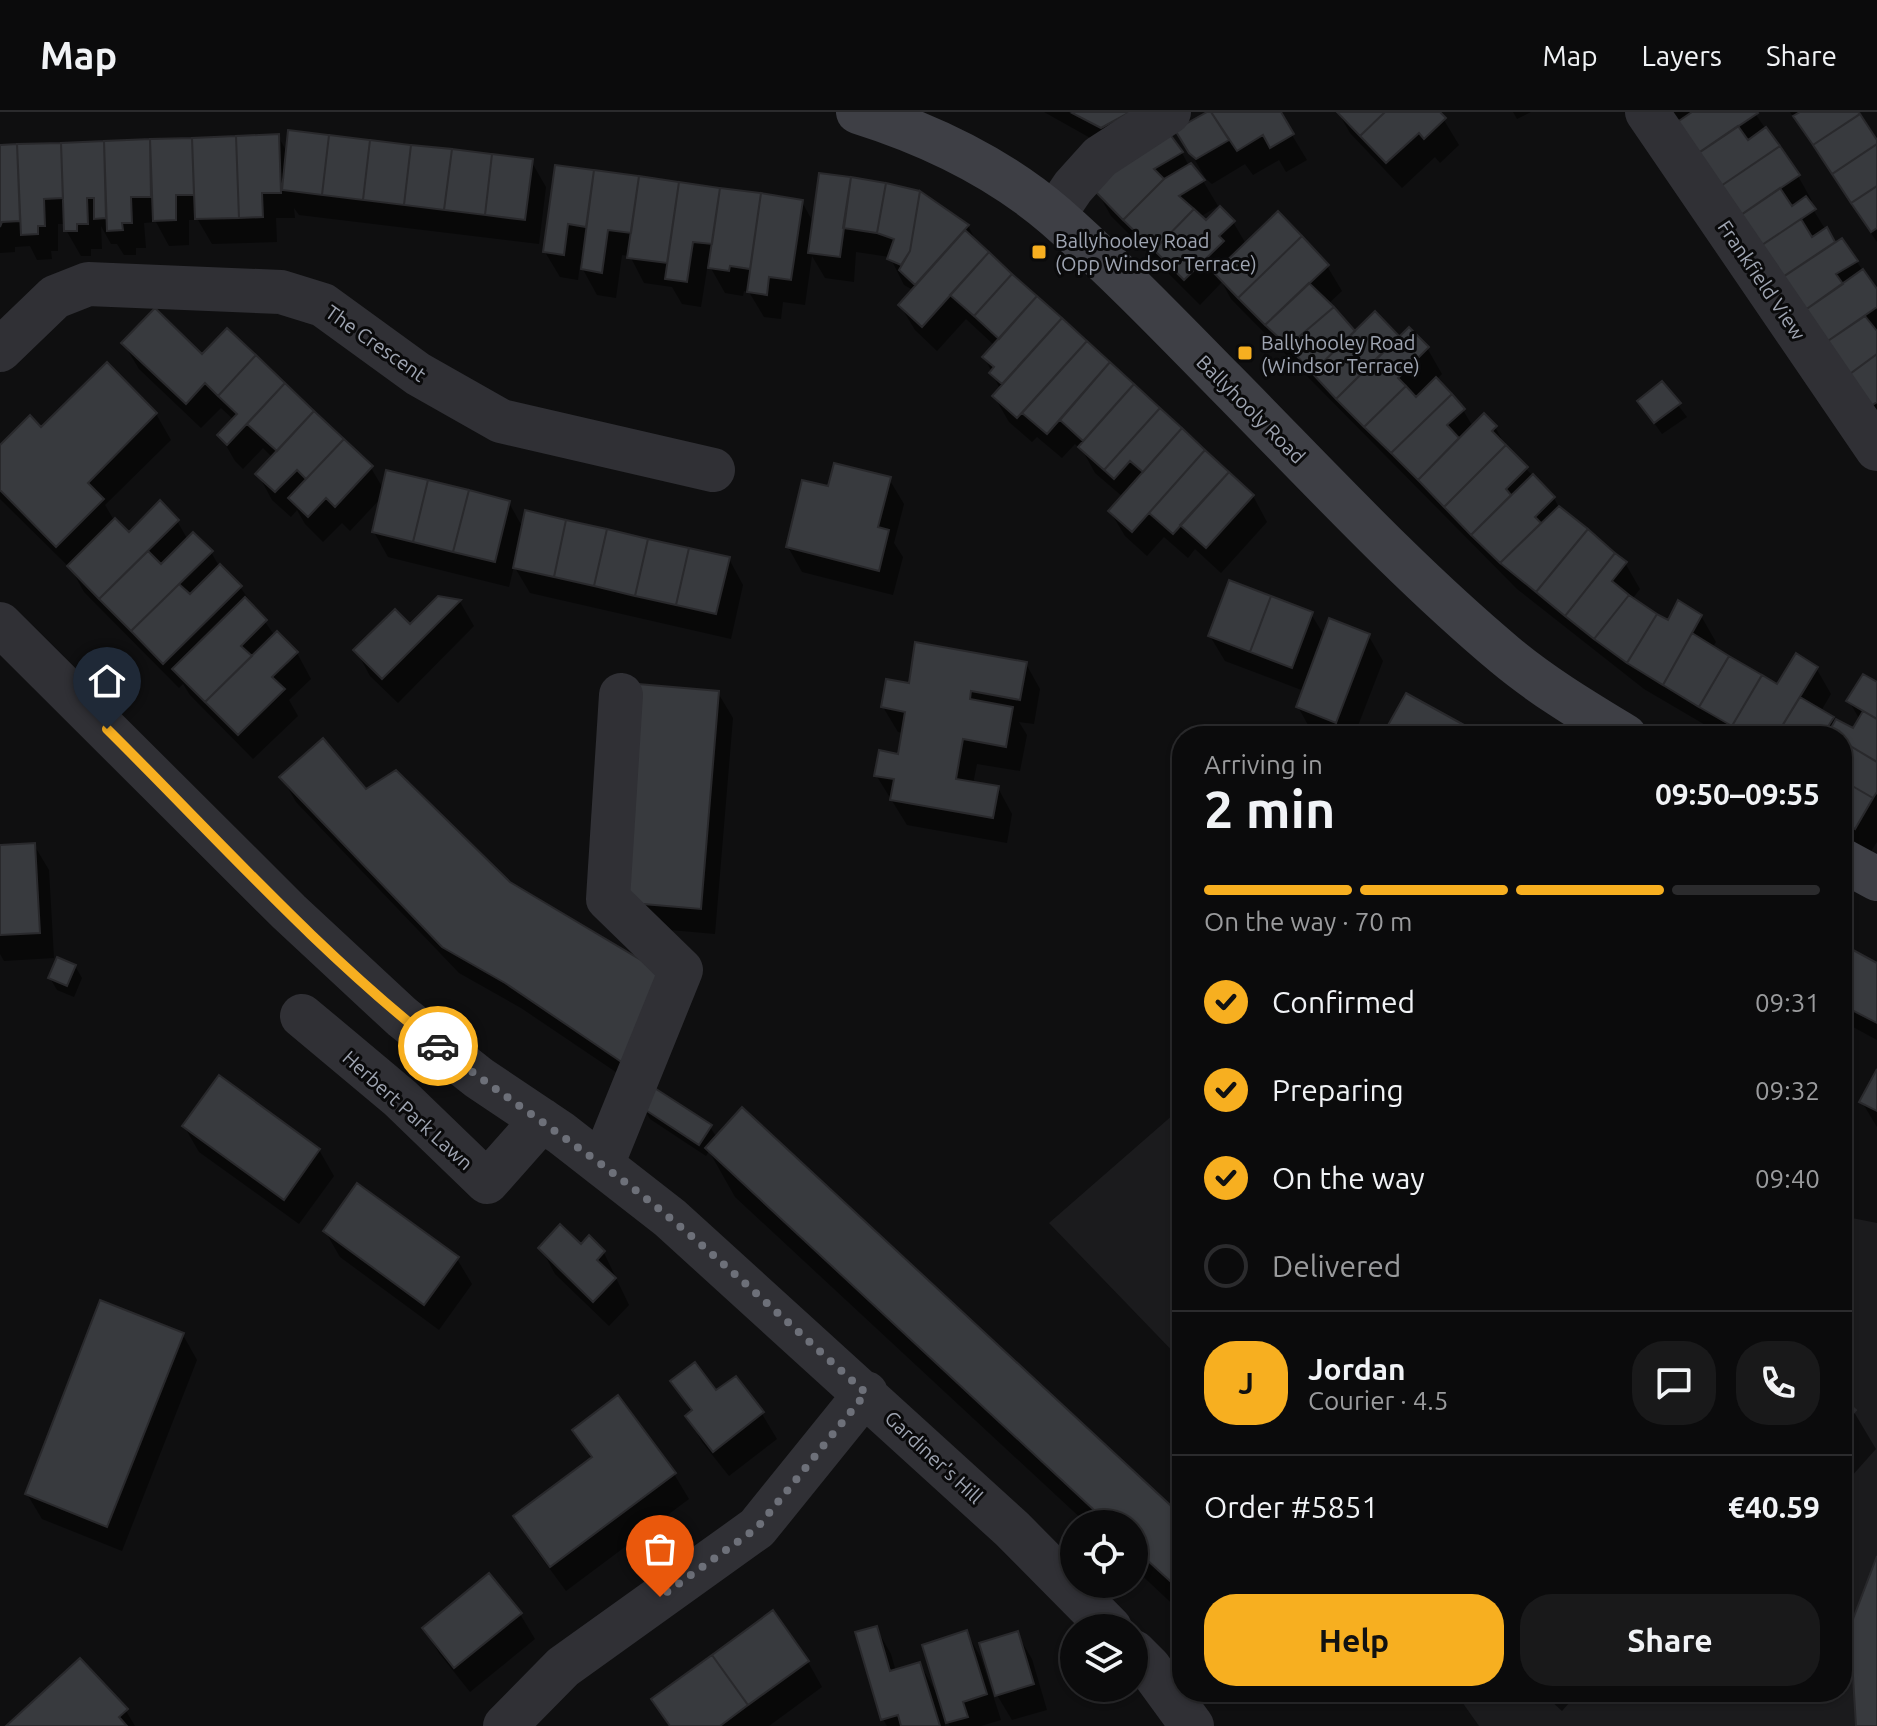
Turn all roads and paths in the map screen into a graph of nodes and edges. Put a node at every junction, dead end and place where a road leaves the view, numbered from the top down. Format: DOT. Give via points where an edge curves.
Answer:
graph roads {
  1 [pos="858,112"];
  2 [pos="1169,112"];
  3 [pos="1647,112"];
  4 [pos="1054,215"];
  5 [pos="0,350"];
  6 [pos="1877,449"];
  7 [pos="713,470"];
  8 [pos="0,624"];
  9 [pos="621,695"];
  10 [pos="1609,726"];
  11 [pos="1852,865"];
  12 [pos="1877,879"];
  13 [pos="302,1016"];
  14 [pos="542,1120"];
  15 [pos="602,1165"];
  16 [pos="866,1393"];
  17 [pos="1096,1614"];
  18 [pos="1148,1666"];
  19 [pos="1180,1722"];
  20 [pos="505,1726"];
  1 -- 4 [label="main road, Ballyhooly Road" via="929,138"];
  2 -- 4 [label="street" via="1100,157"];
  3 -- 6 [label="street, Frankfield View"];
  4 -- 10 [label="main road, Ballyhooly Road" via="1505,655"];
  5 -- 7 [label="street, The Crescent" via="55,297 88,284 281,292 323,305 418,374 501,421"];
  8 -- 14 [label="street, Gardiner's Hill" via="391,1007 479,1078"];
  9 -- 15 [label="street" via="608,899 681,970"];
  11 -- 12 [label="main road"];
  13 -- 14 [label="street, Herbert Park Lawn" via="400,1098 487,1182"];
  14 -- 15 [label="street, Gardiner's Hill"];
  15 -- 16 [label="street, Gardiner's Hill" via="670,1218"];
  16 -- 17 [label="street, Gardiner's Hill"];
  16 -- 20 [label="street" via="757,1528 563,1667"];
  18 -- 19 [label="street"];
}
